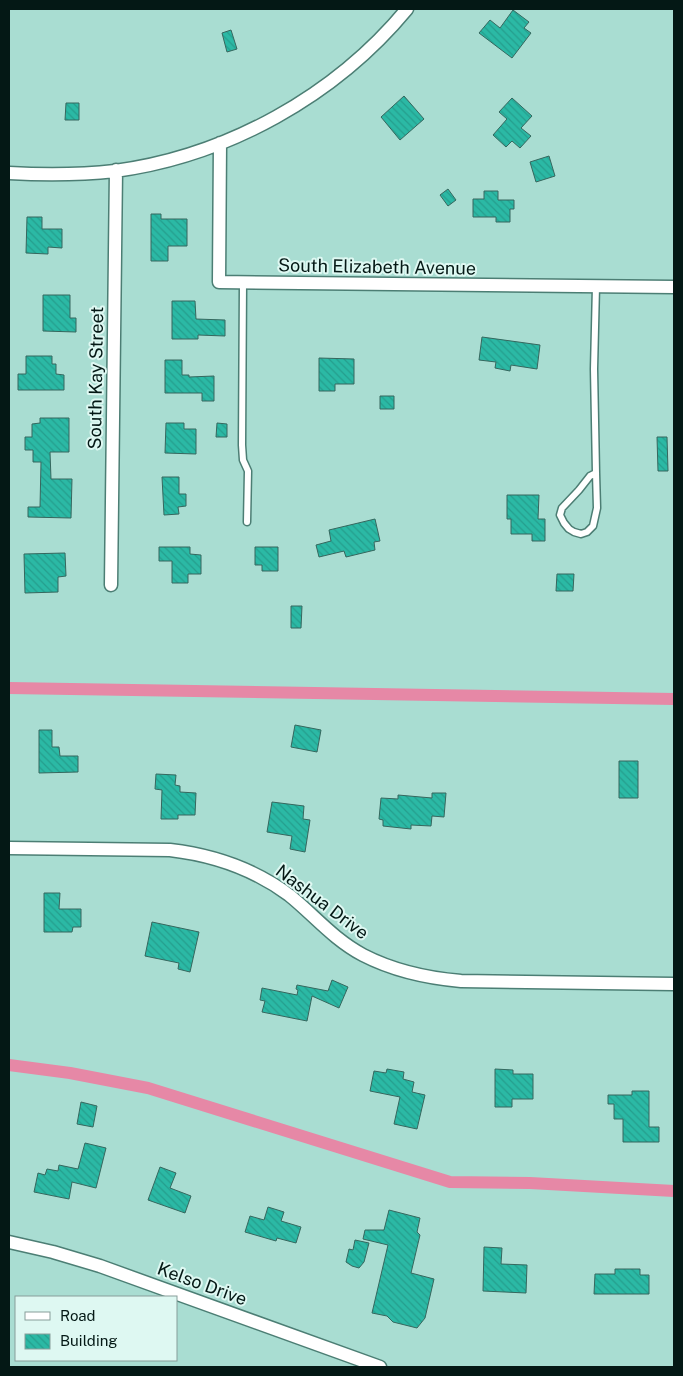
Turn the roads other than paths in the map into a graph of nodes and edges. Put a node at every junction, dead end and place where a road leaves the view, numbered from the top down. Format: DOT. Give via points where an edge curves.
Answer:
graph roads {
  1 [pos="407,9"];
  2 [pos="220,143"];
  3 [pos="116,170"];
  4 [pos="9,173"];
  5 [pos="243,283"];
  6 [pos="596,286"];
  7 [pos="674,287"];
  8 [pos="596,473"];
  9 [pos="247,522"];
  10 [pos="111,586"];
  11 [pos="9,848"];
  12 [pos="674,984"];
  13 [pos="9,1242"];
  14 [pos="380,1367"];
  1 -- 2 [label="street" via="373,46 317,92 262,124"];
  2 -- 3 [label="street" via="182,156"];
  2 -- 5 [label="street, South Elizabeth Avenue" via="219,282"];
  3 -- 4 [label="street" via="42,175"];
  3 -- 10 [label="street, South Kay Street"];
  5 -- 6 [label="street, South Elizabeth Avenue"];
  5 -- 9 [label="lane" via="242,445 248,471"];
  6 -- 7 [label="street, South Elizabeth Avenue"];
  6 -- 8 [label="lane"];
  8 -- 8 [label="lane" via="597,508 593,526 581,534 574,532 564,523 560,515 562,508"];
  11 -- 12 [label="street, Nashua Drive" via="170,850 216,858 267,880 363,955 388,966 433,978"];
  13 -- 14 [label="street, Kelso Drive" via="100,1266"];
}
